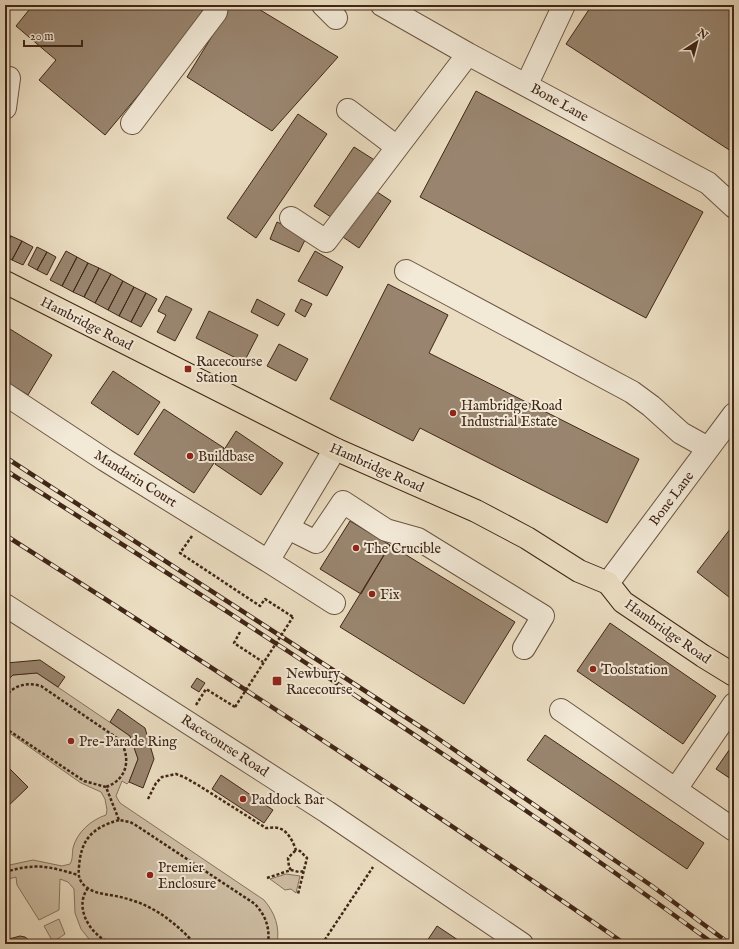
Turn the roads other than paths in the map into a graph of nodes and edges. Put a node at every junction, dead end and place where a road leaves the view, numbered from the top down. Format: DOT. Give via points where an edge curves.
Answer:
graph roads {
  1 [pos="217,5"];
  2 [pos="382,5"];
  3 [pos="564,5"];
  4 [pos="468,54"];
  5 [pos="9,78"];
  6 [pos="527,84"];
  7 [pos="5,108"];
  8 [pos="348,110"];
  9 [pos="132,123"];
  10 [pos="397,147"];
  11 [pos="734,207"];
  12 [pos="291,218"];
  13 [pos="406,271"];
  14 [pos="5,282"];
  15 [pos="5,394"];
  16 [pos="734,414"];
  17 [pos="335,448"];
  18 [pos="708,448"];
  19 [pos="288,528"];
  20 [pos="268,561"];
  21 [pos="608,583"];
  22 [pos="334,603"];
  23 [pos="8,611"];
  24 [pos="524,648"];
  25 [pos="734,675"];
  26 [pos="734,704"];
  27 [pos="561,710"];
  28 [pos="676,789"];
  29 [pos="734,830"];
  30 [pos="522,944"];
  1 -- 9 [label="street" via="216,12"];
  2 -- 4 [label="street, Bone Lane"];
  3 -- 6 [label="street"];
  4 -- 6 [label="street, Bone Lane"];
  4 -- 10 [label="street"];
  5 -- 7 [label="street"];
  6 -- 11 [label="street, Bone Lane" via="708,183"];
  8 -- 10 [label="street"];
  10 -- 12 [label="street" via="326,240"];
  13 -- 18 [label="street" via="632,392 682,433"];
  14 -- 17 [label="main road, Hambridge Road"];
  15 -- 20 [label="street, Mandarin Court" via="105,460"];
  16 -- 18 [label="street, Bone Lane"];
  17 -- 19 [label="street"];
  17 -- 21 [label="main road, Hambridge Road" via="476,511 527,538 579,571"];
  18 -- 21 [label="street, Bone Lane"];
  19 -- 20 [label="street"];
  19 -- 24 [label="street" via="316,542 343,502 386,530 418,539 543,616"];
  20 -- 22 [label="street, Mandarin Court"];
  21 -- 25 [label="main road, Hambridge Road" via="623,602"];
  23 -- 30 [label="street, Racecourse Road" via="321,808"];
  26 -- 28 [label="street"];
  27 -- 28 [label="street"];
  28 -- 29 [label="street"];
}
